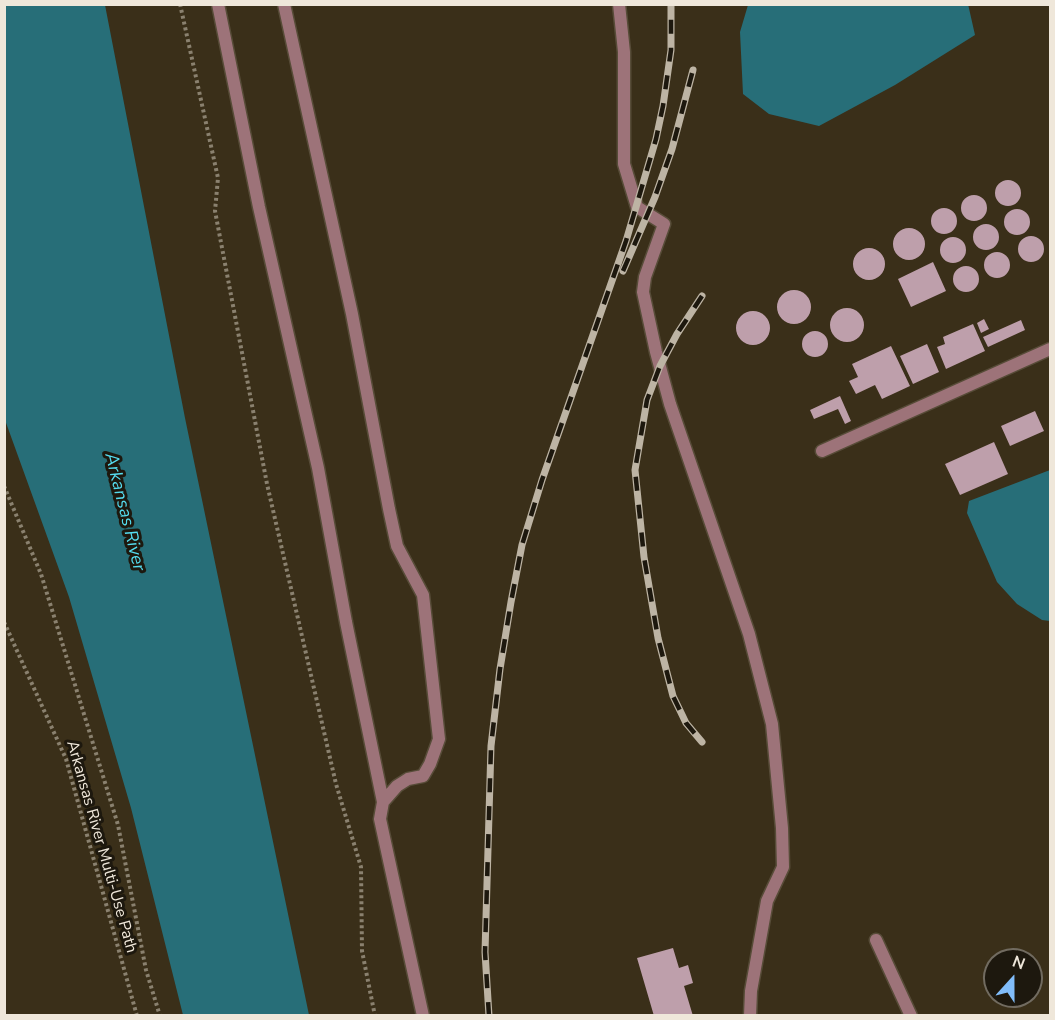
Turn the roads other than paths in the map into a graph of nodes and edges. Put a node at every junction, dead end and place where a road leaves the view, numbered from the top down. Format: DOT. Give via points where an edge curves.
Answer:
graph roads {
  1 [pos="218,4"];
  2 [pos="284,4"];
  3 [pos="619,4"];
  4 [pos="1050,349"];
  5 [pos="822,451"];
  6 [pos="383,802"];
  7 [pos="876,940"];
  8 [pos="423,1016"];
  9 [pos="750,1016"];
  10 [pos="911,1016"];
  1 -- 6 [label="lane" via="318,468"];
  2 -- 6 [label="lane" via="352,314 388,509 398,546 423,595 432,661 439,739 435,753 423,776 408,779"];
  3 -- 9 [label="lane" via="624,52 624,164 637,207 664,224 643,292 670,404 749,633 772,724 783,867 767,902"];
  4 -- 5 [label="lane"];
  6 -- 8 [label="lane" via="380,819 386,855"];
  7 -- 10 [label="lane"];
}
